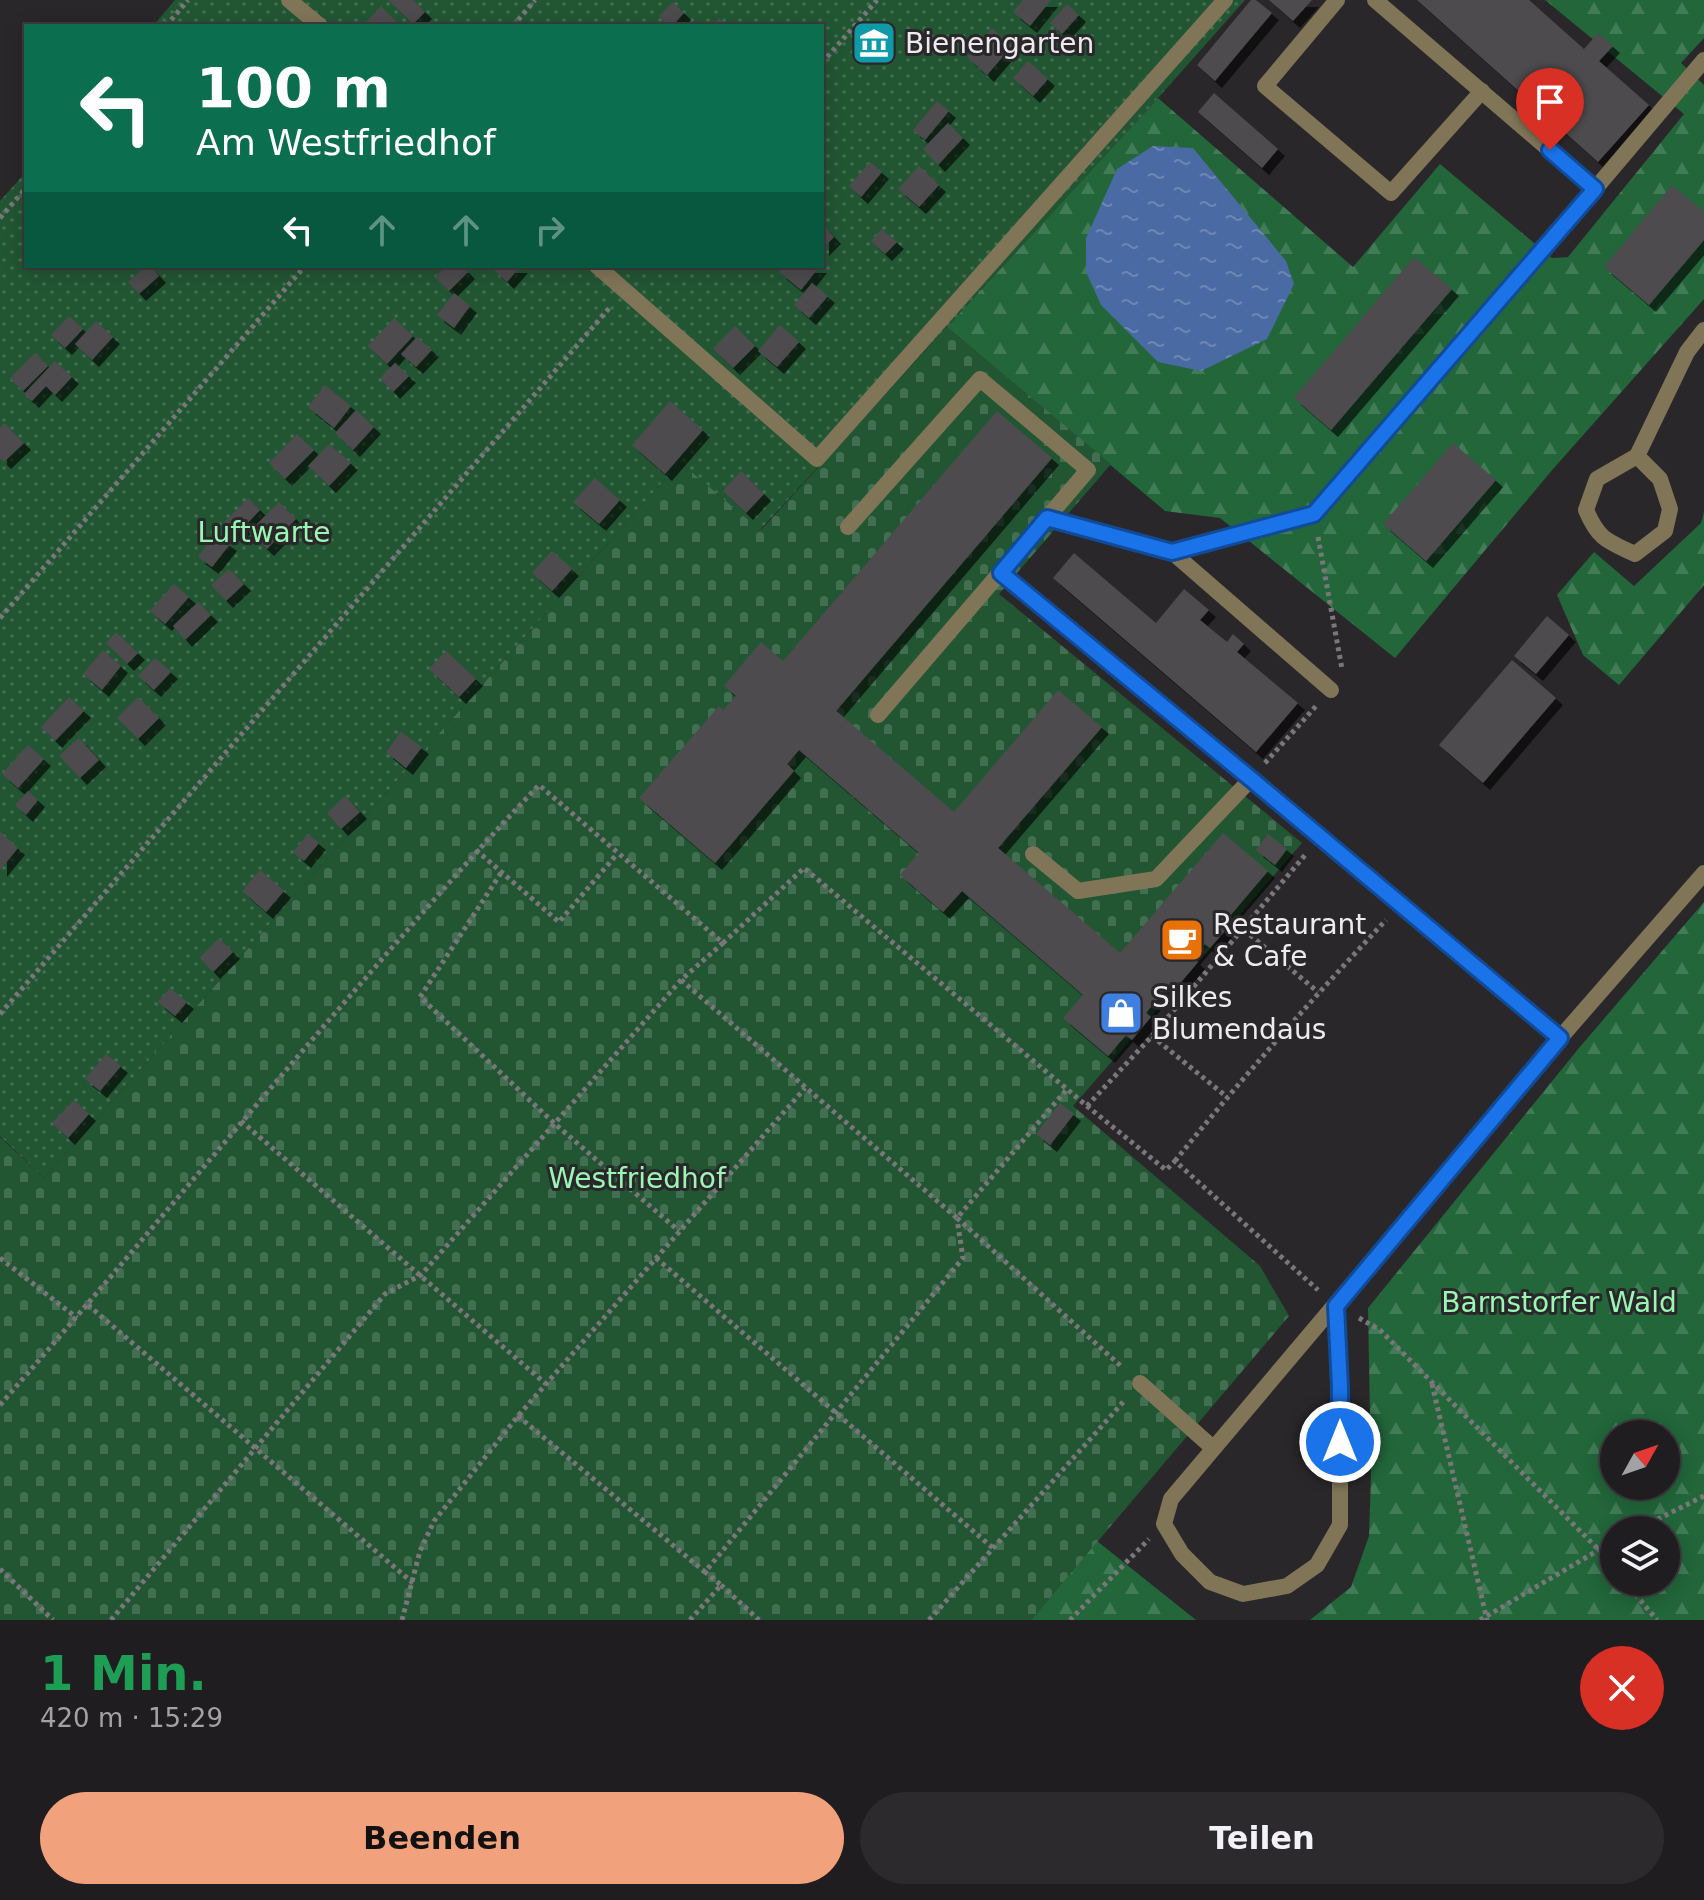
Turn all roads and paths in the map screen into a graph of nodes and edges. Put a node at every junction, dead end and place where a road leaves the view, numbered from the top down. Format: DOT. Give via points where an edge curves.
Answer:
graph roads {
  1 [pos="188,0"];
  2 [pos="289,0"];
  3 [pos="535,0"];
  4 [pos="877,0"];
  5 [pos="1225,0"];
  6 [pos="1337,0"];
  7 [pos="1375,0"];
  8 [pos="168,24"];
  9 [pos="318,24"];
  10 [pos="515,24"];
  11 [pos="1704,60"];
  12 [pos="824,61"];
  13 [pos="1482,91"];
  14 [pos="1595,189"];
  15 [pos="24,190"];
  16 [pos="0,218"];
  17 [pos="303,268"];
  18 [pos="599,268"];
  19 [pos="625,291"];
  20 [pos="1704,330"];
  21 [pos="1637,456"];
  22 [pos="1047,518"];
  23 [pos="848,527"];
  24 [pos="1172,552"];
  25 [pos="1001,573"];
  26 [pos="0,618"];
  27 [pos="1331,690"];
  28 [pos="878,715"];
  29 [pos="1251,779"];
  30 [pos="1315,834"];
  31 [pos="476,850"];
  32 [pos="617,854"];
  33 [pos="1033,854"];
  34 [pos="501,873"];
  35 [pos="1704,873"];
  36 [pos="1401,905"];
  37 [pos="1244,930"];
  38 [pos="723,943"];
  39 [pos="681,980"];
  40 [pos="1318,992"];
  41 [pos="0,1014"];
  42 [pos="1152,1036"];
  43 [pos="1560,1038"];
  44 [pos="805,1088"];
  45 [pos="1067,1089"];
  46 [pos="1227,1097"];
  47 [pos="1087,1106"];
  48 [pos="241,1121"];
  49 [pos="555,1124"];
  50 [pos="1175,1161"];
  51 [pos="957,1218"];
  52 [pos="679,1231"];
  53 [pos="0,1258"];
  54 [pos="656,1258"];
  55 [pos="421,1275"];
  56 [pos="88,1305"];
  57 [pos="1336,1306"];
  58 [pos="77,1318"];
  59 [pos="1140,1383"];
  60 [pos="1432,1383"];
  61 [pos="546,1384"];
  62 [pos="0,1405"];
  63 [pos="837,1413"];
  64 [pos="518,1416"];
  65 [pos="1213,1448"];
  66 [pos="255,1449"];
  67 [pos="1704,1496"];
  68 [pos="1664,1516"];
  69 [pos="1164,1524"];
  70 [pos="994,1549"];
  71 [pos="1598,1549"];
  72 [pos="1600,1552"];
  73 [pos="0,1569"];
  74 [pos="705,1572"];
  75 [pos="413,1583"];
  76 [pos="721,1585"];
  77 [pos="1637,1596"];
  78 [pos="1072,1619"];
  79 [pos="1484,1619"];
  80 [pos="53,1620"];
  81 [pos="111,1620"];
  82 [pos="402,1620"];
  83 [pos="690,1620"];
  84 [pos="759,1620"];
  85 [pos="929,1620"];
  86 [pos="1657,1620"];
  1 -- 8 [label="path"];
  2 -- 9 [label="street"];
  3 -- 10 [label="path"];
  4 -- 12 [label="path"];
  5 -- 19 [label="street" via="817,459"];
  6 -- 13 [label="street" via="1265,86 1391,193"];
  7 -- 13 [label="street"];
  11 -- 14 [label="street"];
  13 -- 14 [label="street"];
  14 -- 24 [label="street" via="1314,514"];
  15 -- 16 [label="path"];
  17 -- 26 [label="path"];
  18 -- 19 [label="street"];
  19 -- 41 [label="path"];
  20 -- 21 [label="street" via="1687,352"];
  21 -- 21 [label="street" via="1597,479 1586,510 1607,541 1635,554 1665,531 1670,509 1660,479"];
  22 -- 23 [label="street" via="1088,470 980,379"];
  22 -- 24 [label="street"];
  22 -- 25 [label="street"];
  24 -- 27 [label="street"];
  25 -- 28 [label="street"];
  25 -- 29 [label="street"];
  29 -- 30 [label="street"];
  29 -- 33 [label="street" via="1156,879 1078,891"];
  30 -- 36 [label="street"];
  30 -- 37 [label="path"];
  31 -- 32 [label="path" via="539,785"];
  31 -- 34 [label="path"];
  31 -- 48 [label="path"];
  32 -- 34 [label="path" via="559,922"];
  32 -- 38 [label="path"];
  34 -- 49 [label="path" via="420,997"];
  35 -- 43 [label="street"];
  36 -- 40 [label="path"];
  36 -- 43 [label="street"];
  37 -- 40 [label="path"];
  37 -- 42 [label="path"];
  38 -- 39 [label="path"];
  38 -- 45 [label="path" via="804,868"];
  39 -- 44 [label="path"];
  39 -- 49 [label="path"];
  40 -- 46 [label="path"];
  42 -- 46 [label="path"];
  42 -- 47 [label="path"];
  43 -- 57 [label="street"];
  44 -- 51 [label="path"];
  44 -- 52 [label="path"];
  45 -- 47 [label="path"];
  45 -- 51 [label="path"];
  46 -- 50 [label="path"];
  47 -- 50 [label="path" via="1166,1170"];
  48 -- 55 [label="path"];
  48 -- 56 [label="path"];
  49 -- 52 [label="path"];
  49 -- 55 [label="path"];
  50 -- 57 [label="path"];
  51 -- 59 [label="path"];
  51 -- 63 [label="path" via="963,1258"];
  52 -- 54 [label="path"];
  53 -- 58 [label="path"];
  54 -- 61 [label="path"];
  54 -- 63 [label="path"];
  55 -- 61 [label="path"];
  55 -- 66 [label="path" via="385,1294"];
  56 -- 58 [label="path"];
  56 -- 66 [label="path"];
  57 -- 60 [label="path" via="1380,1330"];
  57 -- 65 [label="street"];
  57 -- 69 [label="street" via="1340,1525 1317,1565 1287,1586 1243,1594 1210,1582 1182,1554"];
  58 -- 62 [label="path"];
  59 -- 65 [label="street"];
  59 -- 70 [label="path"];
  60 -- 71 [label="path"];
  60 -- 79 [label="path"];
  61 -- 64 [label="path"];
  63 -- 70 [label="path"];
  63 -- 74 [label="path"];
  64 -- 74 [label="path"];
  64 -- 75 [label="path" via="434,1521"];
  65 -- 69 [label="street" via="1171,1499"];
  66 -- 75 [label="path"];
  66 -- 81 [label="path"];
  67 -- 68 [label="path"];
  69 -- 78 [label="path"];
  70 -- 85 [label="path"];
  71 -- 72 [label="path"];
  71 -- 79 [label="path"];
  73 -- 80 [label="path"];
  74 -- 76 [label="path"];
  75 -- 82 [label="path"];
  76 -- 83 [label="path"];
  76 -- 84 [label="path"];
  77 -- 86 [label="path"];
}
